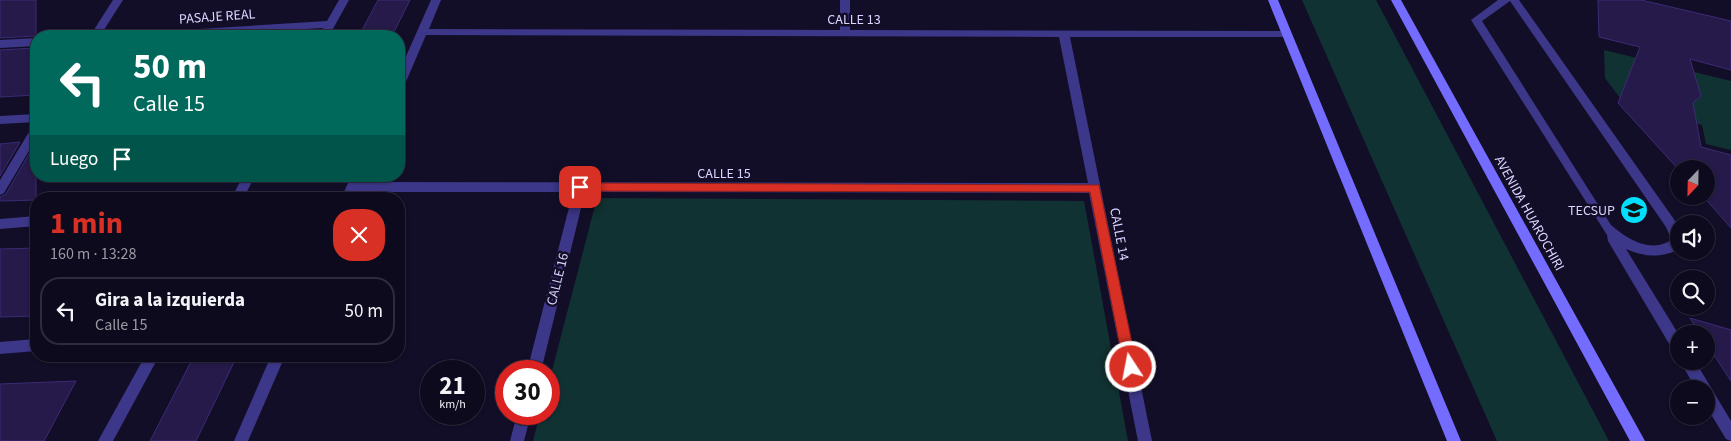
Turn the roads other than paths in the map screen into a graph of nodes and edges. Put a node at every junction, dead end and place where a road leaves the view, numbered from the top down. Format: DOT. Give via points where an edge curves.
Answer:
graph roads {
  1 [pos="118,0"];
  2 [pos="344,0"];
  3 [pos="436,0"];
  4 [pos="845,0"];
  5 [pos="1273,0"];
  6 [pos="1396,0"];
  7 [pos="1505,0"];
  8 [pos="1514,0"];
  9 [pos="331,24"];
  10 [pos="99,30"];
  11 [pos="232,30"];
  12 [pos="328,30"];
  13 [pos="422,32"];
  14 [pos="844,33"];
  15 [pos="1064,34"];
  16 [pos="1286,34"];
  17 [pos="30,42"];
  18 [pos="0,44"];
  19 [pos="405,70"];
  20 [pos="30,118"];
  21 [pos="0,120"];
  22 [pos="30,140"];
  23 [pos="355,182"];
  24 [pos="580,187"];
  25 [pos="1095,188"];
  26 [pos="0,190"];
  27 [pos="30,222"];
  28 [pos="0,224"];
  29 [pos="1607,228"];
  30 [pos="1670,333"];
  31 [pos="30,346"];
  32 [pos="0,348"];
  33 [pos="537,360"];
  34 [pos="149,362"];
  35 [pos="275,362"];
  36 [pos="1715,408"];
  37 [pos="521,425"];
  38 [pos="1731,434"];
  39 [pos="105,441"];
  40 [pos="241,441"];
  41 [pos="517,441"];
  42 [pos="1145,441"];
  43 [pos="1454,441"];
  44 [pos="1638,441"];
  1 -- 10 [label="street"];
  2 -- 9 [label="street"];
  3 -- 13 [label="street"];
  4 -- 14 [label="street"];
  5 -- 16 [label="main road"];
  6 -- 44 [label="main road, AVENIDA HUAROCHIRI"];
  7 -- 29 [label="street" via="1476,20"];
  8 -- 29 [label="street" via="1672,224 1677,239 1673,246 1655,252 1624,242"];
  9 -- 11 [label="street, PASAJE REAL"];
  9 -- 12 [label="street"];
  13 -- 14 [label="street, CALLE 13"];
  13 -- 19 [label="street"];
  14 -- 15 [label="street, CALLE 13"];
  15 -- 16 [label="street, CALLE 13"];
  15 -- 25 [label="street, CALLE 14"];
  16 -- 43 [label="main road"];
  17 -- 18 [label="street"];
  20 -- 21 [label="street"];
  22 -- 26 [label="street"];
  23 -- 24 [label="street, CALLE 15"];
  24 -- 25 [label="street, CALLE 15"];
  24 -- 33 [label="street, CALLE 16"];
  25 -- 42 [label="street, CALLE 14"];
  27 -- 28 [label="street"];
  29 -- 30 [label="street"];
  31 -- 32 [label="street"];
  34 -- 39 [label="street"];
  35 -- 40 [label="street"];
  36 -- 38 [label="street"];
  37 -- 41 [label="street"];
}
